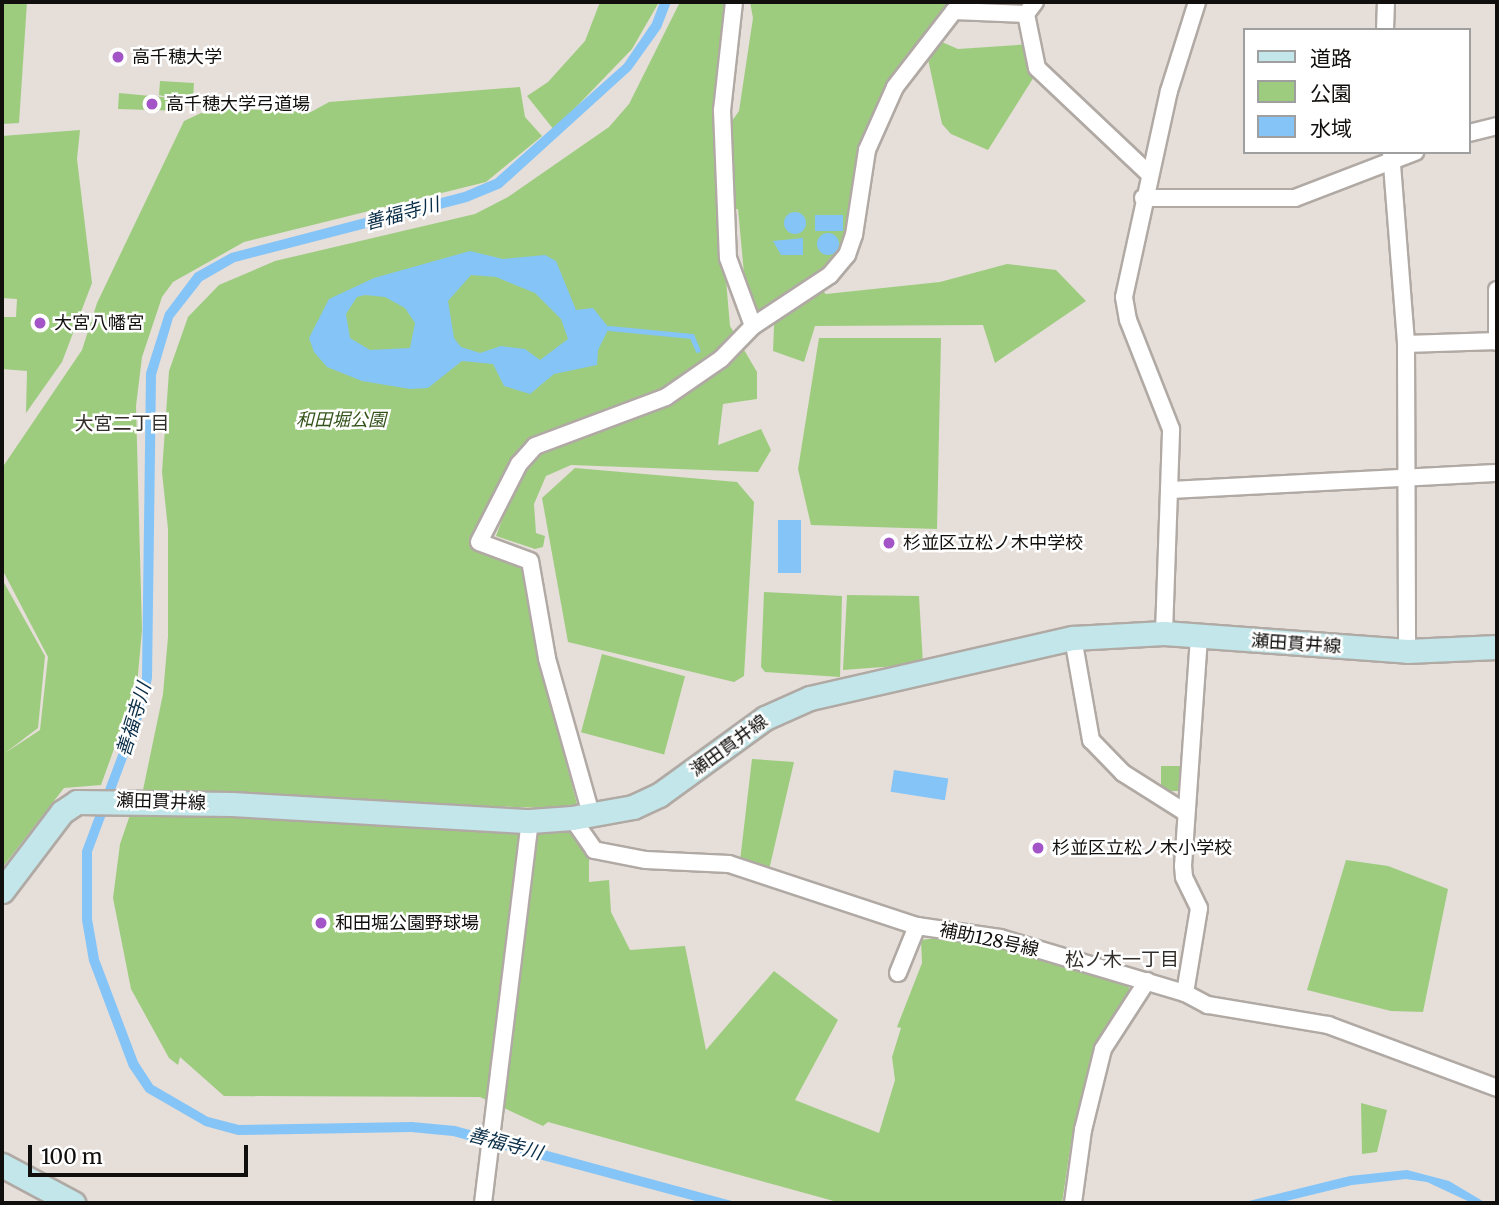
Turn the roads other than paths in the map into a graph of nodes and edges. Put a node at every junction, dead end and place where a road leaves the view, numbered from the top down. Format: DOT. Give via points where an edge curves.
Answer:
graph roads {
  1 [pos="734,2"];
  2 [pos="1197,2"];
  3 [pos="1385,2"];
  4 [pos="1031,8"];
  5 [pos="1385,28"];
  6 [pos="1497,126"];
  7 [pos="1471,132"];
  8 [pos="1392,157"];
  9 [pos="1149,174"];
  10 [pos="1143,198"];
  11 [pos="1497,290"];
  12 [pos="753,326"];
  13 [pos="1497,341"];
  14 [pos="1406,344"];
  15 [pos="1497,473"];
  16 [pos="1406,478"];
  17 [pos="1169,491"];
  18 [pos="1164,633"];
  19 [pos="1073,638"];
  20 [pos="1199,638"];
  21 [pos="1407,651"];
  22 [pos="1491,653"];
  23 [pos="1185,812"];
  24 [pos="581,816"];
  25 [pos="530,821"];
  26 [pos="2,891"];
  27 [pos="917,926"];
  28 [pos="898,973"];
  29 [pos="1147,981"];
  30 [pos="1185,993"];
  31 [pos="1497,1088"];
  32 [pos="2,1165"];
  33 [pos="74,1203"];
  34 [pos="483,1203"];
  35 [pos="1073,1203"];
  1 -- 12 [label="street" via="722,110 728,258"];
  2 -- 9 [label="street"];
  3 -- 5 [label="street"];
  4 -- 9 [label="street" via="1037,68"];
  4 -- 12 [label="street" via="954,11 880,112 867,150 847,255 831,275"];
  6 -- 7 [label="street"];
  8 -- 10 [label="street" via="1295,198"];
  8 -- 14 [label="street"];
  9 -- 10 [label="street"];
  10 -- 17 [label="street" via="1124,297 1171,429"];
  11 -- 13 [label="street"];
  12 -- 24 [label="street" via="721,359 666,397 535,446 519,464 479,542 530,561"];
  13 -- 14 [label="street"];
  14 -- 16 [label="street"];
  15 -- 16 [label="street"];
  16 -- 17 [label="street"];
  16 -- 21 [label="street"];
  17 -- 18 [label="street"];
  18 -- 19 [label="main road, 瀬田貫井線"];
  18 -- 20 [label="main road, 瀬田貫井線"];
  19 -- 23 [label="street" via="1091,740 1123,772"];
  19 -- 24 [label="main road, 瀬田貫井線" via="782,709 659,794 633,807"];
  20 -- 21 [label="main road, 瀬田貫井線"];
  20 -- 23 [label="street"];
  21 -- 22 [label="main road, 瀬田貫井線"];
  23 -- 30 [label="street" via="1184,877 1199,908"];
  24 -- 25 [label="main road, 瀬田貫井線"];
  24 -- 27 [label="street, 補助128号線" via="594,850 646,860 729,864"];
  25 -- 26 [label="main road, 瀬田貫井線" via="88,800 62,812"];
  25 -- 34 [label="street"];
  27 -- 28 [label="street"];
  27 -- 29 [label="street, 補助128号線" via="1000,938"];
  29 -- 30 [label="street, 補助128号線"];
  29 -- 35 [label="street" via="1103,1049 1083,1130"];
  30 -- 31 [label="street, 補助128号線" via="1208,1004 1328,1025"];
  32 -- 33 [label="main road"];
}
